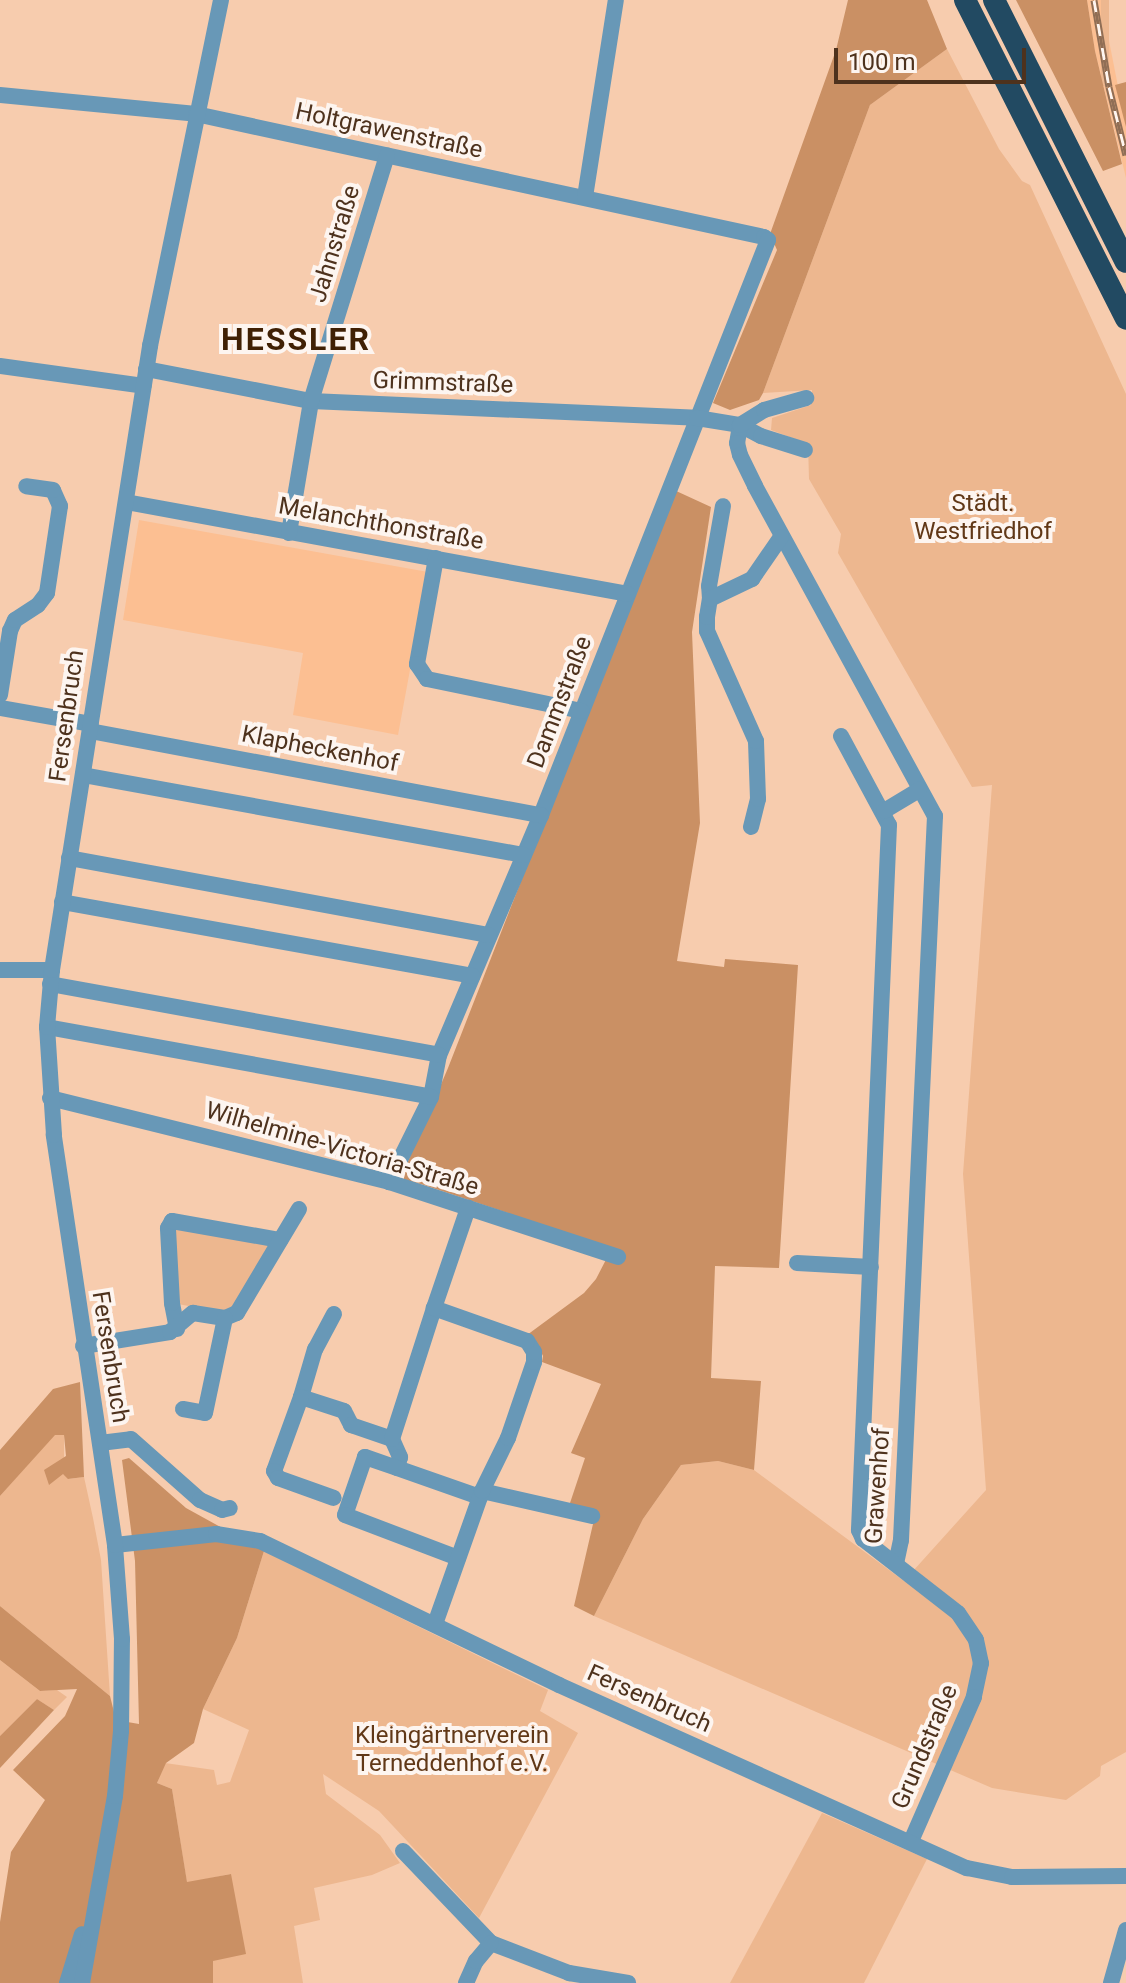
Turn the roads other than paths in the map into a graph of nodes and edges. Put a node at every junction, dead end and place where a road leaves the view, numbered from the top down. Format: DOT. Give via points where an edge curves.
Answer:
graph roads {
  1 [pos="221,0"];
  2 [pos="616,0"];
  3 [pos="965,0"];
  4 [pos="994,0"];
  5 [pos="0,95"];
  6 [pos="196,114"];
  7 [pos="387,156"];
  8 [pos="585,197"];
  9 [pos="764,237"];
  10 [pos="1126,262"];
  11 [pos="1126,319"];
  12 [pos="0,366"];
  13 [pos="145,377"];
  14 [pos="806,398"];
  15 [pos="311,401"];
  16 [pos="697,418"];
  17 [pos="740,425"];
  18 [pos="805,450"];
  19 [pos="26,486"];
  20 [pos="126,502"];
  21 [pos="723,506"];
  22 [pos="289,533"];
  23 [pos="781,537"];
  24 [pos="436,558"];
  25 [pos="628,594"];
  26 [pos="710,599"];
  27 [pos="0,695"];
  28 [pos="0,708"];
  29 [pos="582,711"];
  30 [pos="91,727"];
  31 [pos="841,736"];
  32 [pos="83,775"];
  33 [pos="919,790"];
  34 [pos="884,811"];
  35 [pos="541,815"];
  36 [pos="751,827"];
  37 [pos="524,855"];
  38 [pos="69,858"];
  39 [pos="62,902"];
  40 [pos="489,935"];
  41 [pos="0,970"];
  42 [pos="472,976"];
  43 [pos="51,977"];
  44 [pos="47,1027"];
  45 [pos="439,1055"];
  46 [pos="431,1097"];
  47 [pos="50,1098"];
  48 [pos="389,1182"];
  49 [pos="468,1208"];
  50 [pos="299,1209"];
  51 [pos="280,1240"];
  52 [pos="618,1257"];
  53 [pos="797,1263"];
  54 [pos="871,1267"];
  55 [pos="434,1308"];
  56 [pos="334,1314"];
  57 [pos="225,1318"];
  58 [pos="177,1329"];
  59 [pos="83,1346"];
  60 [pos="301,1397"];
  61 [pos="183,1409"];
  62 [pos="392,1439"];
  63 [pos="100,1443"];
  64 [pos="397,1468"];
  65 [pos="481,1494"];
  66 [pos="334,1498"];
  67 [pos="230,1508"];
  68 [pos="592,1516"];
  69 [pos="115,1545"];
  70 [pos="458,1558"];
  71 [pos="896,1563"];
  72 [pos="435,1624"];
  73 [pos="911,1841"];
  74 [pos="403,1851"];
  75 [pos="101,1871"];
  76 [pos="1126,1876"];
  77 [pos="1126,1930"];
  78 [pos="491,1943"];
  79 [pos="67,1983"];
  80 [pos="82,1983"];
  81 [pos="466,1983"];
  82 [pos="628,1983"];
  83 [pos="1111,1983"];
  1 -- 6 [label="street, Fersenbruch"];
  2 -- 8 [label="street"];
  3 -- 11 [label="highway"];
  4 -- 10 [label="highway"];
  5 -- 6 [label="street, Holtgrawenstraße"];
  6 -- 7 [label="street, Holtgrawenstraße"];
  6 -- 13 [label="street, Fersenbruch"];
  7 -- 8 [label="street, Holtgrawenstraße"];
  7 -- 15 [label="street, Jahnstraße"];
  8 -- 9 [label="street, Holtgrawenstraße"];
  9 -- 16 [label="street, Dammstraße" via="768,245"];
  12 -- 13 [label="street, Grimmstraße"];
  13 -- 15 [label="street, Grimmstraße"];
  13 -- 20 [label="street, Fersenbruch"];
  14 -- 17 [label="street" via="764,410"];
  15 -- 16 [label="street, Grimmstraße"];
  15 -- 22 [label="street, Jahnstraße"];
  16 -- 17 [label="street, Grimmstraße"];
  16 -- 25 [label="street, Dammstraße"];
  17 -- 18 [label="street, Grimmstraße"];
  17 -- 23 [label="street, Grawenhof" via="740,455"];
  19 -- 27 [label="street" via="53,490 60,506 47,593 15,620"];
  20 -- 22 [label="street, Melanchthonstraße"];
  20 -- 30 [label="street, Fersenbruch"];
  21 -- 26 [label="street"];
  22 -- 24 [label="street, Melanchthonstraße"];
  23 -- 26 [label="street" via="752,579"];
  23 -- 33 [label="street, Grawenhof"];
  24 -- 25 [label="street, Melanchthonstraße"];
  24 -- 29 [label="street" via="417,664 427,679"];
  25 -- 29 [label="street, Dammstraße"];
  26 -- 36 [label="street" via="707,631 756,741 758,799"];
  28 -- 30 [label="street, Klapheckenhof"];
  29 -- 35 [label="street, Dammstraße"];
  30 -- 32 [label="street, Fersenbruch"];
  30 -- 35 [label="street, Klapheckenhof"];
  31 -- 34 [label="street, Grawenhof"];
  32 -- 37 [label="street"];
  32 -- 38 [label="street, Fersenbruch"];
  33 -- 34 [label="street"];
  33 -- 71 [label="street, Grawenhof" via="935,816"];
  34 -- 54 [label="street, Grawenhof" via="889,825"];
  35 -- 37 [label="street, Dammstraße"];
  37 -- 40 [label="street, Dammstraße"];
  38 -- 39 [label="street, Fersenbruch"];
  38 -- 40 [label="street"];
  39 -- 42 [label="street"];
  39 -- 43 [label="street, Fersenbruch"];
  40 -- 42 [label="street, Dammstraße"];
  41 -- 43 [label="street"];
  42 -- 45 [label="street, Dammstraße"];
  43 -- 44 [label="street, Fersenbruch"];
  43 -- 45 [label="street"];
  44 -- 46 [label="street"];
  44 -- 47 [label="street, Fersenbruch"];
  45 -- 46 [label="street, Dammstraße"];
  46 -- 48 [label="street, Dammstraße"];
  47 -- 48 [label="street, Wilhelmine-Victoria-Straße"];
  47 -- 59 [label="street, Fersenbruch"];
  48 -- 49 [label="street, Wilhelmine-Victoria-Straße"];
  49 -- 52 [label="street, Wilhelmine-Victoria-Straße"];
  49 -- 55 [label="street"];
  50 -- 51 [label="street"];
  51 -- 57 [label="street" via="237,1313"];
  51 -- 58 [label="street" via="172,1221 168,1228"];
  53 -- 54 [label="street"];
  54 -- 71 [label="street, Grawenhof" via="859,1530 863,1539"];
  55 -- 62 [label="street"];
  55 -- 65 [label="street" via="527,1341 534,1352 508,1438"];
  56 -- 60 [label="street" via="315,1349"];
  57 -- 58 [label="street" via="193,1313"];
  57 -- 61 [label="street" via="205,1413"];
  58 -- 59 [label="street"];
  59 -- 63 [label="street, Fersenbruch"];
  60 -- 62 [label="street" via="344,1411 351,1425"];
  60 -- 66 [label="street" via="274,1471 278,1478"];
  62 -- 64 [label="street" via="400,1457"];
  63 -- 67 [label="street, Fersenbruch" via="131,1439 200,1500"];
  63 -- 69 [label="street, Fersenbruch"];
  64 -- 65 [label="street"];
  64 -- 70 [label="street" via="365,1457 345,1515"];
  65 -- 68 [label="street"];
  65 -- 70 [label="street"];
  69 -- 72 [label="street, Fersenbruch" via="216,1534 247,1538"];
  69 -- 75 [label="street, Fersenbruch" via="122,1712 115,1796"];
  70 -- 72 [label="street"];
  71 -- 73 [label="street, Grundstraße" via="968,1624 981,1663 974,1697"];
  72 -- 73 [label="street, Fersenbruch" via="559,1685"];
  73 -- 76 [label="street, Fersenbruch" via="967,1868 1012,1877"];
  74 -- 78 [label="street"];
  75 -- 79 [label="street, Fersenbruch"];
  75 -- 80 [label="street, Fersenbruch"];
  77 -- 83 [label="street"];
  78 -- 81 [label="street"];
  78 -- 82 [label="street" via="569,1973"];
}
